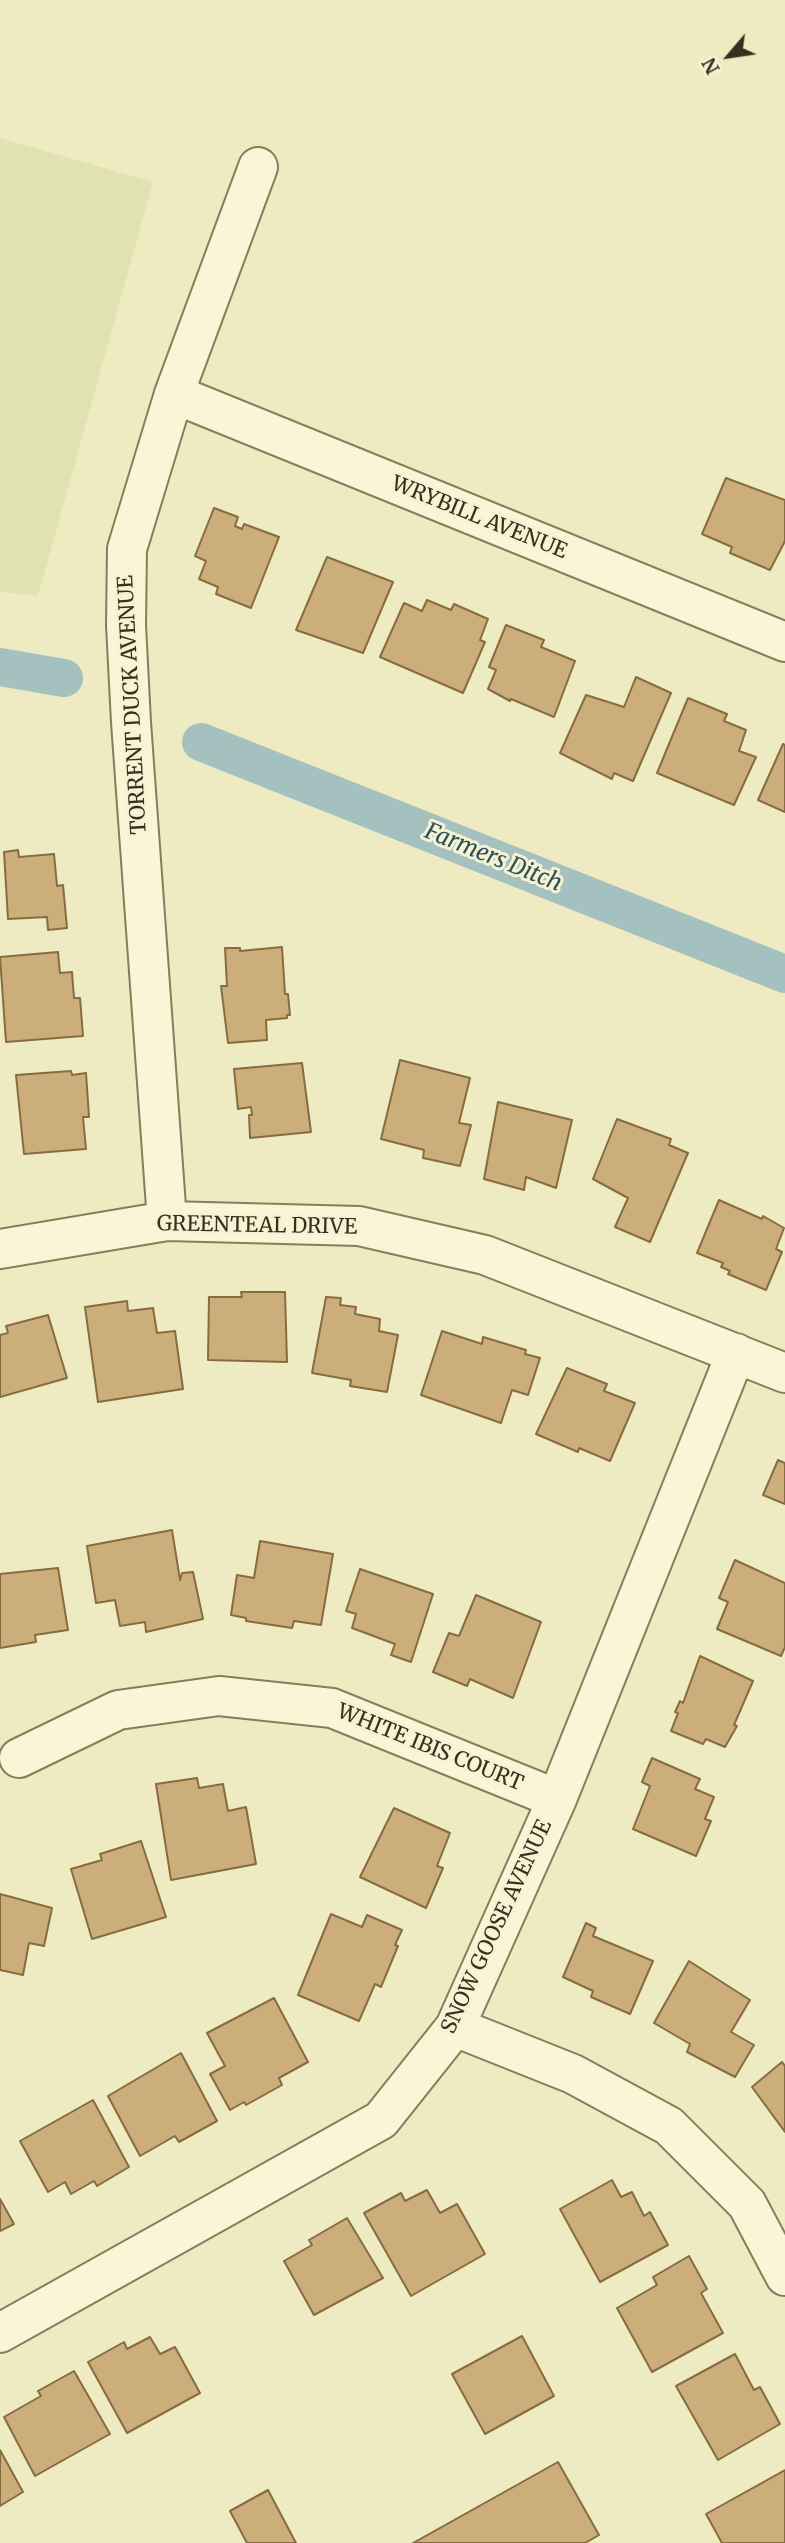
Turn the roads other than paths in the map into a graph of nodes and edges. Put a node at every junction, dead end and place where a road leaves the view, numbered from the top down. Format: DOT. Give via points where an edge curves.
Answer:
graph roads {
  1 [pos="258,167"];
  2 [pos="174,394"];
  3 [pos="785,642"];
  4 [pos="167,1221"];
  5 [pos="0,1249"];
  6 [pos="737,1353"];
  7 [pos="785,1373"];
  8 [pos="19,1758"];
  9 [pos="557,1799"];
  10 [pos="455,2027"];
  11 [pos="785,2276"];
  12 [pos="0,2333"];
  1 -- 2 [label="street, TORRENT DUCK AVENUE"];
  2 -- 3 [label="street, WRYBILL AVENUE"];
  2 -- 4 [label="street, TORRENT DUCK AVENUE" via="127,549 126,625"];
  4 -- 5 [label="street, GREENTEAL DRIVE"];
  4 -- 6 [label="street, GREENTEAL DRIVE" via="359,1226 397,1234 485,1255"];
  6 -- 7 [label="street, GREENTEAL DRIVE"];
  6 -- 9 [label="street, SNOW GOOSE AVENUE"];
  8 -- 9 [label="street, WHITE IBIS COURT" via="118,1710 219,1696 332,1708"];
  9 -- 10 [label="street, SNOW GOOSE AVENUE"];
  10 -- 11 [label="street" via="573,2074 668,2126 747,2204"];
  10 -- 12 [label="street, SNOW GOOSE AVENUE" via="380,2120"];
}
